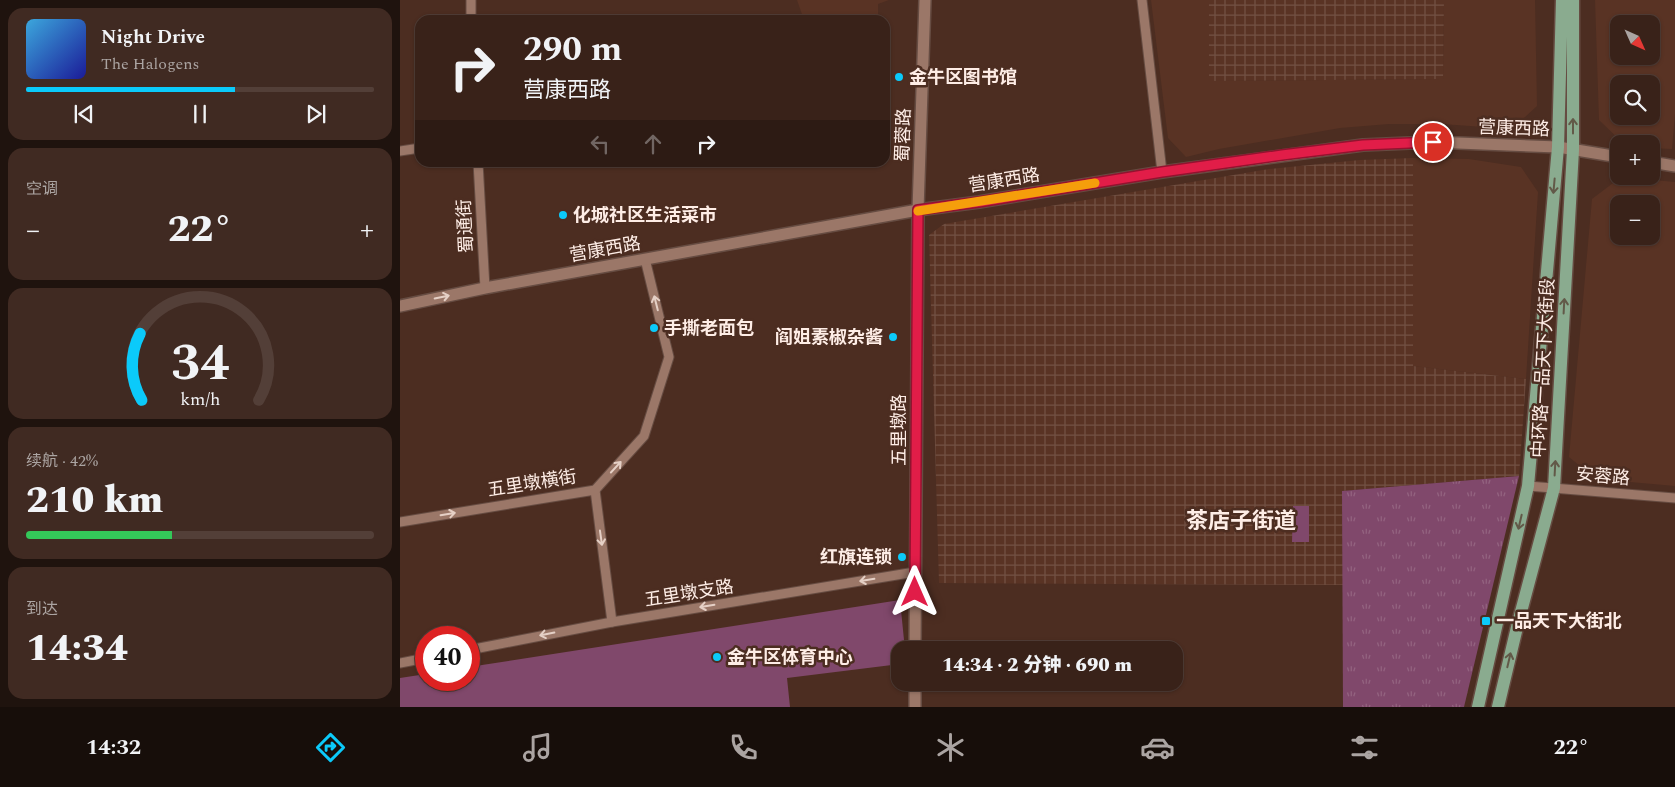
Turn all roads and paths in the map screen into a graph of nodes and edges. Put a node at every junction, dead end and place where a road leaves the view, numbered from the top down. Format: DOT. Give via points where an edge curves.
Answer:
graph roads {
  1 [pos="470,0"];
  2 [pos="925,0"];
  3 [pos="1142,0"];
  4 [pos="1554,0"];
  5 [pos="1562,0"];
  6 [pos="1573,0"];
  7 [pos="1579,0"];
  8 [pos="471,15"];
  9 [pos="1574,24"];
  10 [pos="1562,33"];
  11 [pos="1558,147"];
  12 [pos="415,149"];
  13 [pos="1573,150"];
  14 [pos="400,151"];
  15 [pos="1610,156"];
  16 [pos="1660,164"];
  17 [pos="1675,166"];
  18 [pos="478,167"];
  19 [pos="1162,172"];
  20 [pos="918,210"];
  21 [pos="645,260"];
  22 [pos="485,288"];
  23 [pos="400,306"];
  24 [pos="1528,486"];
  25 [pos="1554,488"];
  26 [pos="595,490"];
  27 [pos="1675,498"];
  28 [pos="400,522"];
  29 [pos="915,572"];
  30 [pos="612,622"];
  31 [pos="915,641"];
  32 [pos="480,648"];
  33 [pos="415,660"];
  34 [pos="400,663"];
  35 [pos="915,691"];
  36 [pos="915,707"];
  37 [pos="1478,707"];
  38 [pos="1498,707"];
  1 -- 8 [label="street"];
  2 -- 20 [label="street, 蜀蓉路"];
  3 -- 19 [label="street"];
  4 -- 10 [label="main road, 中环路一品天下大街段"];
  5 -- 10 [label="main road, 中环路一品天下大街段"];
  6 -- 9 [label="main road, 中环路一品天下大街段"];
  7 -- 9 [label="main road, 中环路一品天下大街段"];
  13 -- 9 [label="main road, 中环路一品天下大街段, one-way"];
  10 -- 11 [label="main road, 中环路一品天下大街段"];
  11 -- 13 [label="street, 营康西路"];
  11 -- 19 [label="street, 营康西路" via="1433,142 1363,145"];
  11 -- 24 [label="main road, 中环路一品天下大街段, one-way"];
  12 -- 14 [label="street"];
  13 -- 15 [label="street, 营康西路"];
  25 -- 13 [label="main road, 中环路一品天下大街段, one-way"];
  16 -- 17 [label="street"];
  18 -- 22 [label="street, 蜀通街"];
  19 -- 20 [label="street, 营康西路"];
  20 -- 21 [label="street, 营康西路"];
  20 -- 29 [label="street, 五里墩路"];
  21 -- 22 [label="street, 营康西路"];
  26 -- 21 [label="street, 五里墩横街, one-way" via="644,436 669,357"];
  23 -- 22 [label="street, 营康西路, one-way"];
  24 -- 25 [label="street, 安蓉路"];
  24 -- 37 [label="main road, 中环路一品天下大街段, one-way"];
  25 -- 27 [label="street, 安蓉路"];
  38 -- 25 [label="main road, 中环路一品天下大街段, one-way"];
  28 -- 26 [label="street, 五里墩横街, one-way"];
  26 -- 30 [label="street, one-way"];
  29 -- 30 [label="street, 五里墩支路, one-way"];
  29 -- 31 [label="street, 五里墩路"];
  30 -- 32 [label="street, 五里墩支路, one-way"];
  33 -- 34 [label="street"];
  35 -- 36 [label="street"];
}
